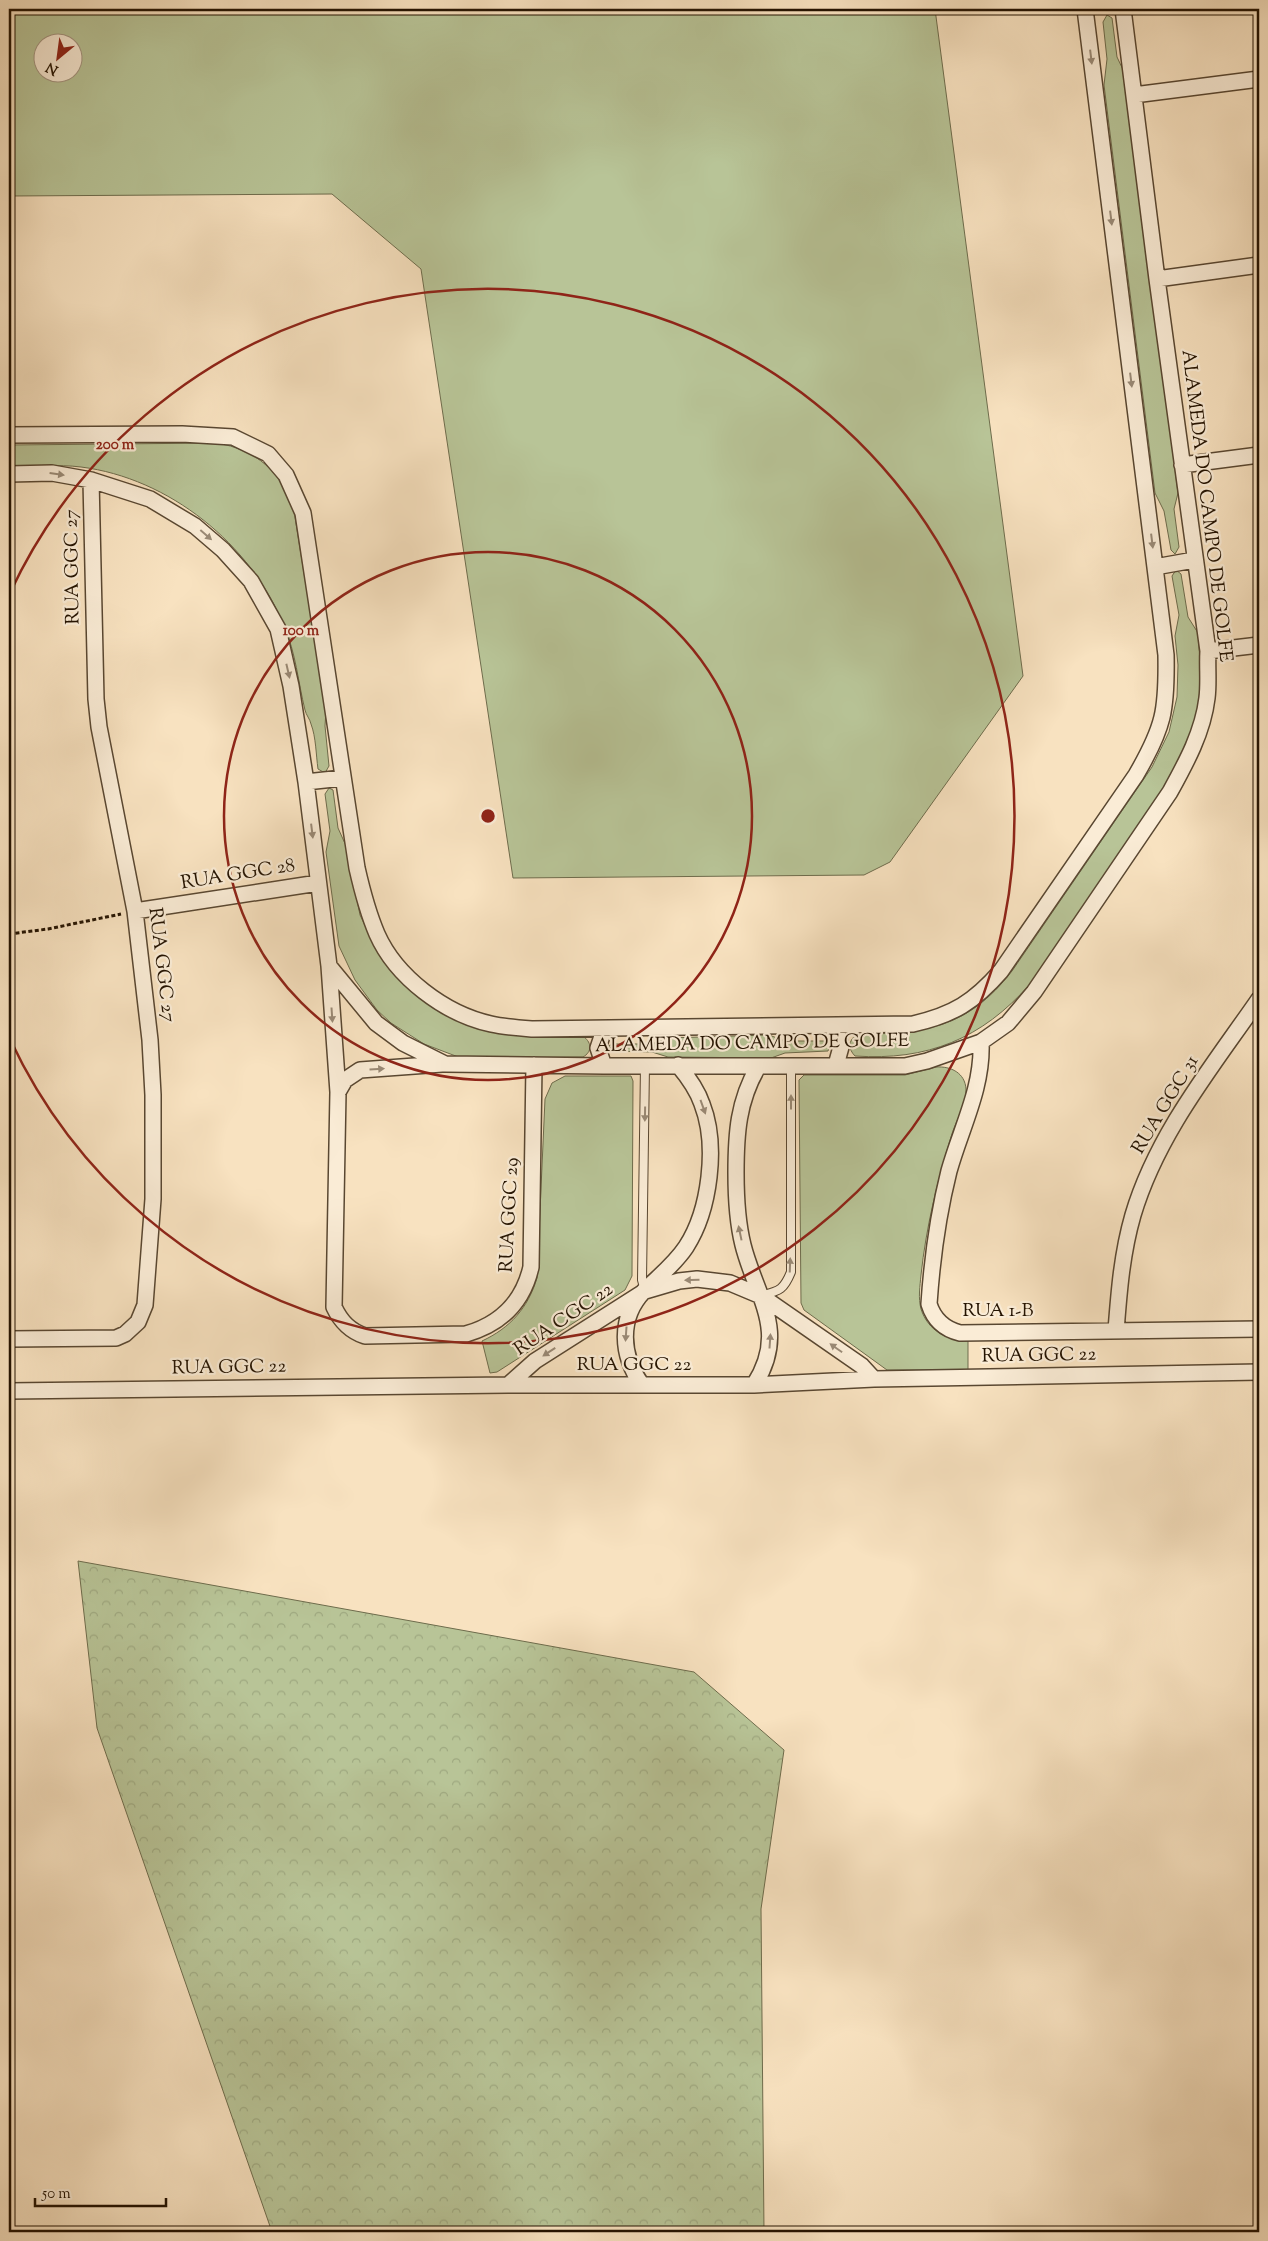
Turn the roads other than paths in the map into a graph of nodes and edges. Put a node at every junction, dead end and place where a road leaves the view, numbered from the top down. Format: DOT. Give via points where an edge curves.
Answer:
graph roads {
  1 [pos="1086,9"];
  2 [pos="1123,9"];
  3 [pos="1259,79"];
  4 [pos="1134,95"];
  5 [pos="1259,264"];
  6 [pos="1157,279"];
  7 [pos="9,435"];
  8 [pos="1259,455"];
  9 [pos="1182,465"];
  10 [pos="9,474"];
  11 [pos="91,480"];
  12 [pos="1194,560"];
  13 [pos="1155,567"];
  14 [pos="1259,645"];
  15 [pos="1208,651"];
  16 [pos="343,778"];
  17 [pos="306,782"];
  18 [pos="318,883"];
  19 [pos="135,911"];
  20 [pos="329,966"];
  21 [pos="1259,999"];
  22 [pos="836,1026"];
  23 [pos="604,1030"];
  24 [pos="981,1042"];
  25 [pos="446,1064"];
  26 [pos="534,1065"];
  27 [pos="678,1065"];
  28 [pos="836,1065"];
  29 [pos="604,1066"];
  30 [pos="645,1066"];
  31 [pos="758,1067"];
  32 [pos="791,1067"];
  33 [pos="338,1092"];
  34 [pos="644,1291"];
  35 [pos="761,1296"];
  36 [pos="1259,1329"];
  37 [pos="1116,1331"];
  38 [pos="9,1338"];
  39 [pos="1259,1372"];
  40 [pos="874,1378"];
  41 [pos="508,1385"];
  42 [pos="642,1385"];
  43 [pos="754,1385"];
  44 [pos="9,1390"];
  1 -- 13 [label="street, ALAMEDA DO CAMPO DE GOLFE, one-way"];
  2 -- 4 [label="street, ALAMEDA DO CAMPO DE GOLFE"];
  3 -- 4 [label="street"];
  4 -- 6 [label="street, ALAMEDA DO CAMPO DE GOLFE"];
  5 -- 6 [label="street"];
  6 -- 9 [label="street, ALAMEDA DO CAMPO DE GOLFE"];
  7 -- 16 [label="street, ALAMEDA DO CAMPO DE GOLFE" via="233,436 268,454 286,475 303,514"];
  8 -- 9 [label="street"];
  9 -- 12 [label="street, ALAMEDA DO CAMPO DE GOLFE"];
  10 -- 11 [label="street, one-way" via="52,473"];
  11 -- 17 [label="street, one-way" via="150,499 196,526 251,581 278,630 291,686"];
  11 -- 19 [label="street, RUA GGC 27" via="96,699"];
  12 -- 13 [label="street"];
  12 -- 15 [label="street, ALAMEDA DO CAMPO DE GOLFE"];
  13 -- 22 [label="street, ALAMEDA DO CAMPO DE GOLFE" via="1167,690 1164,717 1153,746 1001,971 981,993 936,1019 913,1024"];
  14 -- 15 [label="street"];
  15 -- 24 [label="street, ALAMEDA DO CAMPO DE GOLFE" via="1207,698 1200,729 1170,792 1034,992 1008,1023"];
  16 -- 17 [label="street"];
  16 -- 23 [label="street, ALAMEDA DO CAMPO DE GOLFE" via="365,900 387,953 404,974 452,1009 490,1024 532,1029"];
  17 -- 18 [label="street, one-way"];
  18 -- 19 [label="street, RUA GGC 28"];
  18 -- 20 [label="street"];
  19 -- 38 [label="street, RUA GGC 27" via="147,1004 153,1095 153,1199 142,1314 132,1328 116,1338"];
  20 -- 25 [label="street, ALAMEDA DO CAMPO DE GOLFE" via="376,1023 403,1043"];
  20 -- 33 [label="street, RUA GGC 29, one-way"];
  21 -- 37 [label="street, RUA GGC 31" via="1180,1113 1155,1159 1125,1246"];
  22 -- 23 [label="street, ALAMEDA DO CAMPO DE GOLFE"];
  22 -- 28 [label="street" via="841,1047"];
  23 -- 29 [label="street" via="598,1048"];
  24 -- 28 [label="street, ALAMEDA DO CAMPO DE GOLFE" via="905,1066"];
  24 -- 37 [label="street, RUA 1-B" via="979,1078 940,1213 932,1270 932,1311 940,1323 960,1333"];
  25 -- 26 [label="street, ALAMEDA DO CAMPO DE GOLFE"];
  33 -- 25 [label="street, one-way" via="345,1080 360,1070"];
  26 -- 29 [label="street, ALAMEDA DO CAMPO DE GOLFE"];
  26 -- 33 [label="street, RUA GGC 29" via="531,1266 528,1279 517,1302 504,1315 489,1326 466,1334 365,1336 351,1330 334,1307"];
  27 -- 30 [label="street, ALAMEDA DO CAMPO DE GOLFE"];
  27 -- 31 [label="street, ALAMEDA DO CAMPO DE GOLFE"];
  27 -- 34 [label="street, RUA CGC 22, one-way" via="696,1090 707,1118 710,1147 707,1194 703,1212 687,1246 660,1278"];
  28 -- 32 [label="street, ALAMEDA DO CAMPO DE GOLFE"];
  29 -- 30 [label="street, ALAMEDA DO CAMPO DE GOLFE"];
  30 -- 34 [label="lane, one-way"];
  31 -- 32 [label="street, ALAMEDA DO CAMPO DE GOLFE"];
  35 -- 31 [label="street, one-way" via="745,1252 736,1204 737,1124 746,1092"];
  35 -- 32 [label="lane, one-way" via="786,1285 791,1272"];
  35 -- 34 [label="street, RUA CGC 22, one-way" via="730,1284 697,1280 679,1281"];
  34 -- 41 [label="street, RUA CGC 22, one-way" via="535,1361"];
  34 -- 42 [label="street, one-way" via="631,1310 625,1333 628,1361"];
  40 -- 35 [label="street, RUA CGC 22, one-way" via="862,1366"];
  43 -- 35 [label="street, one-way" via="766,1364 771,1341 769,1318"];
  36 -- 37 [label="street, RUA 1-B"];
  39 -- 40 [label="street, RUA GGC 22"];
  40 -- 43 [label="street, RUA GGC 22"];
  41 -- 42 [label="street, RUA GGC 22"];
  41 -- 44 [label="street, RUA GGC 22"];
  42 -- 43 [label="street, RUA GGC 22"];
}
